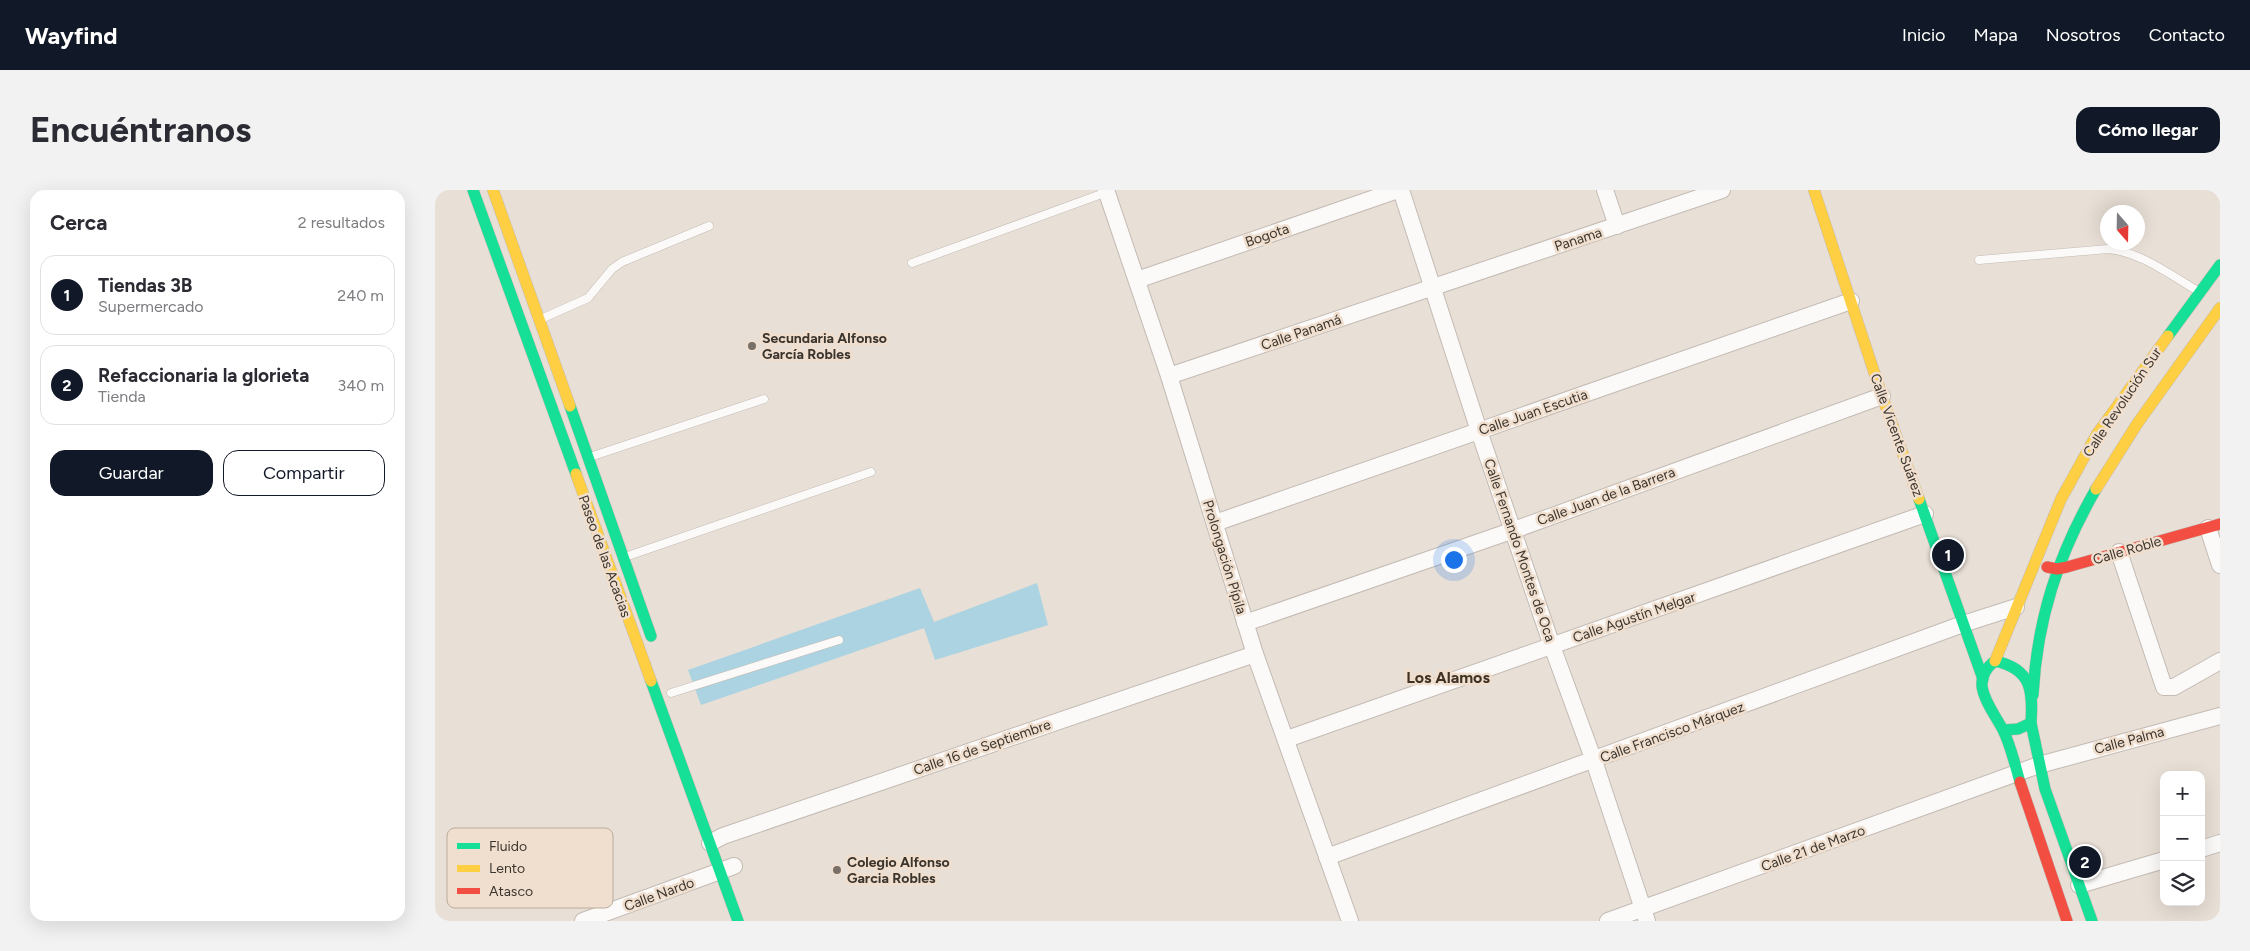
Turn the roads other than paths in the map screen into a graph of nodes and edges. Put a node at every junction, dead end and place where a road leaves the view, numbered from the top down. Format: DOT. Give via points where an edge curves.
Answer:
graph roads {
  1 [pos="473,190"];
  2 [pos="493,190"];
  3 [pos="1400,190"];
  4 [pos="1605,190"];
  5 [pos="1722,190"];
  6 [pos="1814,190"];
  7 [pos="1107,191"];
  8 [pos="709,226"];
  9 [pos="1617,226"];
  10 [pos="1979,260"];
  11 [pos="912,263"];
  12 [pos="2220,265"];
  13 [pos="1137,280"];
  14 [pos="1433,287"];
  15 [pos="2200,292"];
  16 [pos="1851,301"];
  17 [pos="2220,308"];
  18 [pos="539,320"];
  19 [pos="1169,376"];
  20 [pos="1882,396"];
  21 [pos="764,399"];
  22 [pos="1479,431"];
  23 [pos="588,458"];
  24 [pos="871,472"];
  25 [pos="1925,514"];
  26 [pos="1215,523"];
  27 [pos="2214,526"];
  28 [pos="1514,530"];
  29 [pos="2119,552"];
  30 [pos="623,557"];
  31 [pos="2033,565"];
  32 [pos="2220,565"];
  33 [pos="2057,569"];
  34 [pos="2016,607"];
  35 [pos="1245,623"];
  36 [pos="1963,624"];
  37 [pos="839,640"];
  38 [pos="1552,646"];
  39 [pos="655,648"];
  40 [pos="1255,654"];
  41 [pos="1995,661"];
  42 [pos="2220,661"];
  43 [pos="1983,679"];
  44 [pos="671,693"];
  45 [pos="2033,695"];
  46 [pos="2220,716"];
  47 [pos="2031,723"];
  48 [pos="2003,730"];
  49 [pos="1287,739"];
  50 [pos="1594,760"];
  51 [pos="2039,765"];
  52 [pos="2017,773"];
  53 [pos="2220,843"];
  54 [pos="2205,847"];
  55 [pos="725,852"];
  56 [pos="1327,857"];
  57 [pos="2161,861"];
  58 [pos="2079,886"];
  59 [pos="613,906"];
  60 [pos="610,908"];
  61 [pos="1645,915"];
  62 [pos="583,921"];
  63 [pos="738,921"];
  64 [pos="1350,921"];
  65 [pos="1608,921"];
  66 [pos="2067,921"];
  67 [pos="2092,921"];
  1 -- 55 [label="main road, Paseo de las Acacias"];
  2 -- 18 [label="main road, Paseo de las Acacias"];
  3 -- 13 [label="street, Bogota"];
  3 -- 14 [label="street, Calle Fernando Montes de Oca"];
  4 -- 9 [label="street"];
  5 -- 9 [label="street, Panama"];
  6 -- 16 [label="main road, Calle Vicente Suárez"];
  7 -- 11 [label="lane"];
  7 -- 13 [label="street, Prolongación Pípila"];
  8 -- 18 [label="lane" via="622,262 588,298"];
  9 -- 14 [label="street, Panama"];
  10 -- 15 [label="lane" via="2121,250 2134,254"];
  12 -- 15 [label="main road, Calle Revolución Sur"];
  13 -- 19 [label="street, Prolongación Pípila"];
  14 -- 19 [label="street, Calle Panamá"];
  14 -- 22 [label="street, Calle Fernando Montes de Oca"];
  15 -- 31 [label="main road, Calle Revolución Sur" via="2097,434 2061,499"];
  16 -- 20 [label="main road, Calle Vicente Suárez"];
  16 -- 22 [label="street, Calle Juan Escutia"];
  17 -- 33 [label="main road, Calle Revolución Sur" via="2127,438 2095,491"];
  18 -- 23 [label="main road, Paseo de las Acacias"];
  19 -- 26 [label="street, Prolongación Pípila"];
  20 -- 25 [label="main road, Calle Vicente Suárez"];
  20 -- 28 [label="street, Calle Juan de la Barrera"];
  21 -- 23 [label="lane"];
  22 -- 26 [label="street, Calle Juan Escutia"];
  22 -- 28 [label="street, Calle Fernando Montes de Oca"];
  23 -- 30 [label="main road, Paseo de las Acacias"];
  24 -- 30 [label="lane"];
  25 -- 36 [label="main road, Calle Vicente Suárez"];
  25 -- 38 [label="street, Calle Agustín Melgar"];
  26 -- 35 [label="street, Prolongación Pípila"];
  27 -- 29 [label="main road, Calle Roble"];
  27 -- 32 [label="street"];
  28 -- 35 [label="street, Calle Juan de la Barrera"];
  28 -- 38 [label="street, Calle Fernando Montes de Oca"];
  29 -- 33 [label="main road, Calle Roble"];
  29 -- 42 [label="street" via="2167,689"];
  30 -- 39 [label="main road, Paseo de las Acacias"];
  31 -- 33 [label="main road, Calle Roble"];
  31 -- 34 [label="main road, Calle Revolución Sur"];
  33 -- 45 [label="main road, Calle Revolución Sur" via="2037,640"];
  34 -- 36 [label="street, Calle Francisco Márquez"];
  34 -- 41 [label="main road, Calle Revolución Sur"];
  35 -- 40 [label="street, Prolongación Pípila"];
  36 -- 43 [label="main road, Calle Vicente Suárez"];
  36 -- 50 [label="street, Calle Francisco Márquez"];
  37 -- 44 [label="lane"];
  38 -- 49 [label="street, Calle Agustín Melgar"];
  38 -- 50 [label="street, Calle Fernando Montes de Oca"];
  40 -- 49 [label="street, Prolongación Pípila"];
  40 -- 55 [label="street, Calle 16 de Septiembre"];
  41 -- 43 [label="main road" via="1986,669"];
  41 -- 45 [label="main road" via="2019,671"];
  43 -- 48 [label="main road" via="1985,695"];
  45 -- 47 [label="main road"];
  46 -- 51 [label="street, Calle Palma"];
  47 -- 48 [label="main road" via="2011,731"];
  47 -- 51 [label="main road"];
  48 -- 52 [label="main road"];
  49 -- 56 [label="street, Prolongación Pípila"];
  50 -- 56 [label="street, Calle Francisco Márquez"];
  50 -- 61 [label="street, Calle Fernando Montes de Oca"];
  51 -- 52 [label="street, Calle Palma"];
  51 -- 58 [label="main road"];
  52 -- 61 [label="street, Calle 21 de Marzo"];
  52 -- 66 [label="main road"];
  53 -- 54 [label="street"];
  55 -- 59 [label="street, Calle Nardo"];
  55 -- 63 [label="main road, Paseo de las Acacias"];
  56 -- 64 [label="street, Prolongación Pípila"];
  57 -- 58 [label="street"];
  58 -- 67 [label="main road"];
  60 -- 62 [label="street, Calle Nardo"];
  61 -- 65 [label="street, Calle 21 de Marzo"];
}
